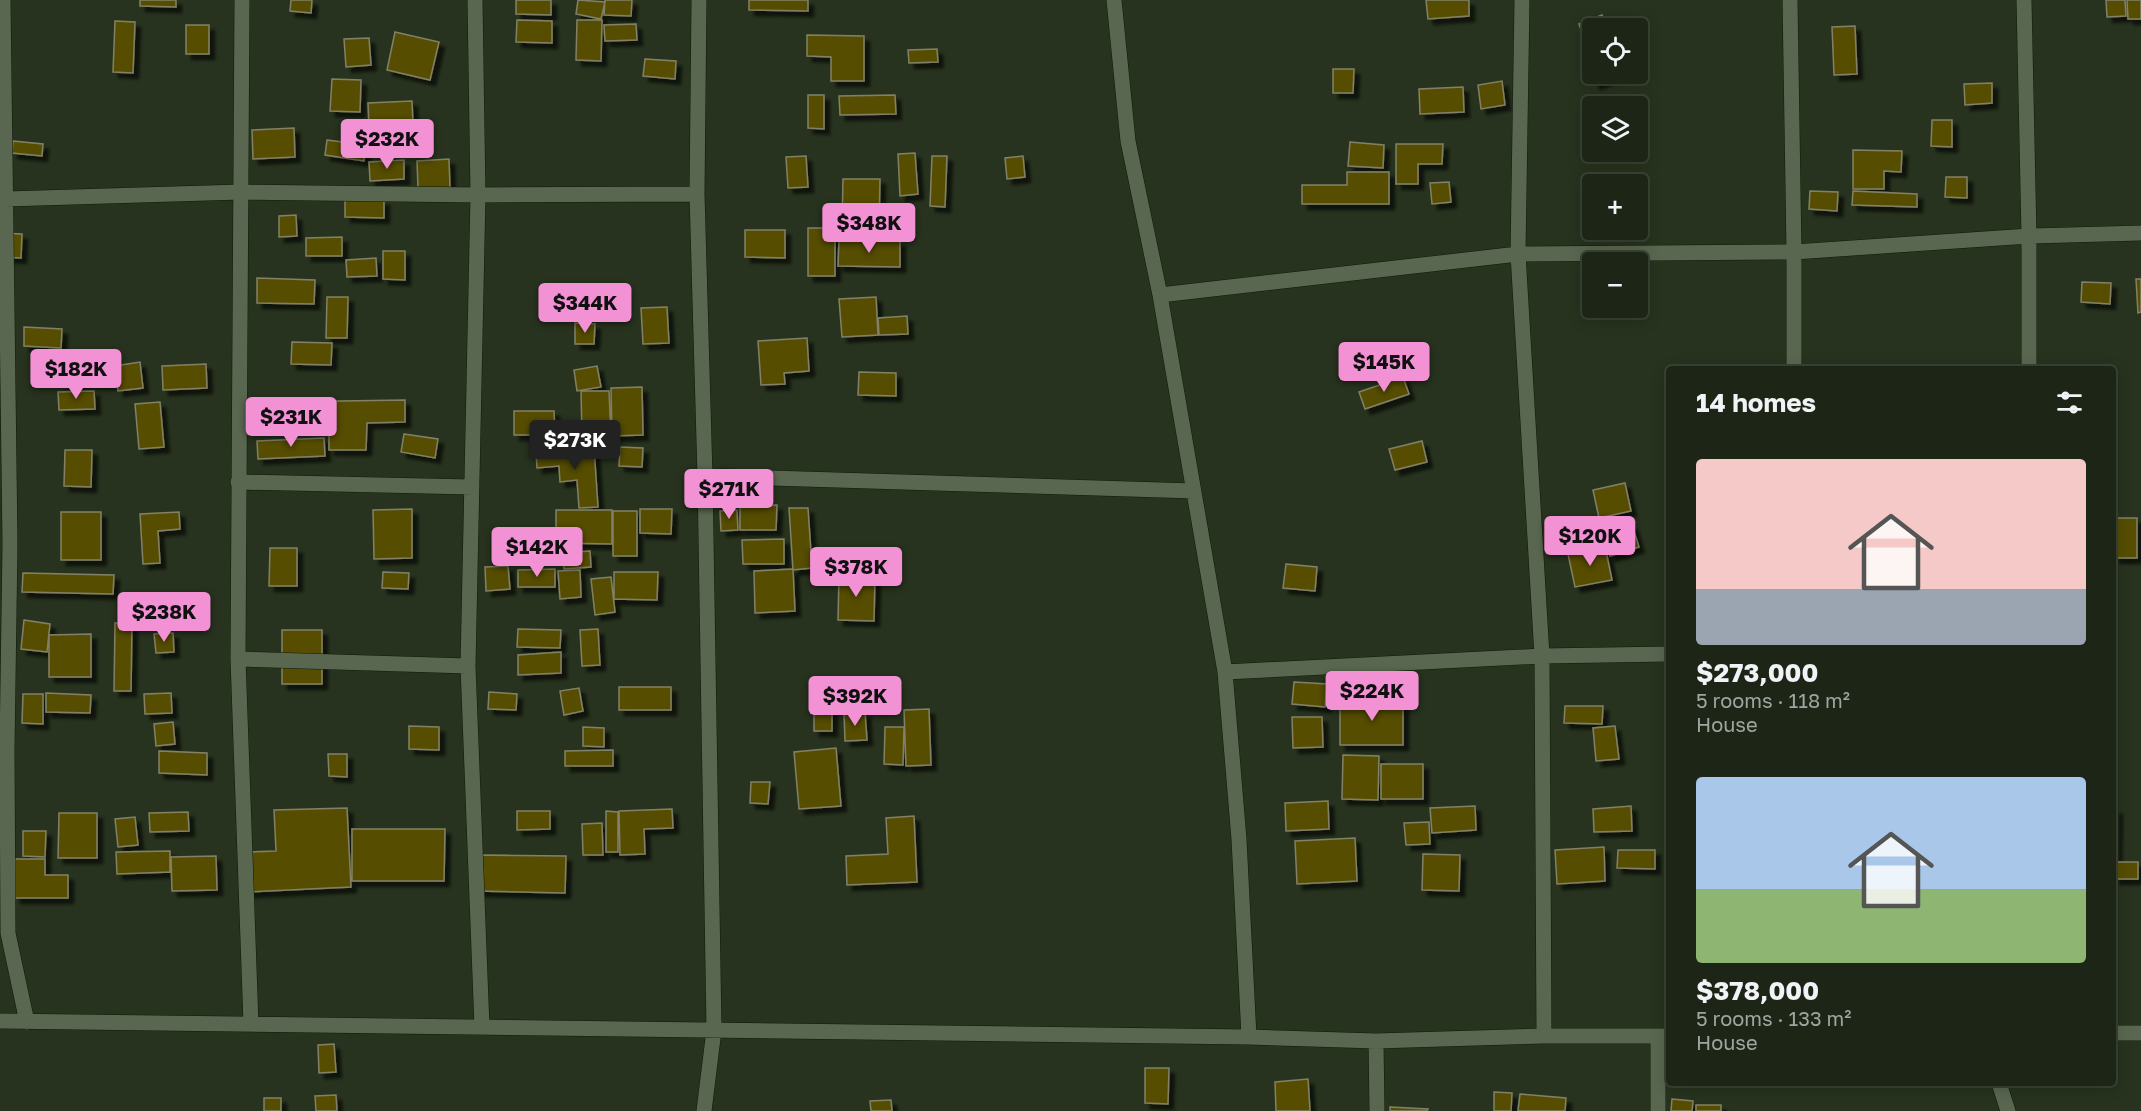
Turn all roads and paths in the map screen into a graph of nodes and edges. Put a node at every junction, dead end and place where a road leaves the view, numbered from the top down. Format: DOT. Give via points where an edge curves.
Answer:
graph roads {
  1 [pos="3,0"];
  2 [pos="242,0"];
  3 [pos="475,0"];
  4 [pos="699,0"];
  5 [pos="1114,0"];
  6 [pos="1522,0"];
  7 [pos="1790,0"];
  8 [pos="2024,0"];
  9 [pos="241,192"];
  10 [pos="697,194"];
  11 [pos="478,195"];
  12 [pos="6,199"];
  13 [pos="2141,233"];
  14 [pos="2029,236"];
  15 [pos="1794,252"];
  16 [pos="1518,254"];
  17 [pos="1160,295"];
  18 [pos="1794,366"];
  19 [pos="2029,366"];
  20 [pos="4,415"];
  21 [pos="705,476"];
  22 [pos="238,482"];
  23 [pos="472,488"];
  24 [pos="1194,491"];
  25 [pos="1666,654"];
  26 [pos="1542,656"];
  27 [pos="238,659"];
  28 [pos="468,666"];
  29 [pos="1226,672"];
  30 [pos="0,1021"];
  31 [pos="27,1022"];
  32 [pos="251,1024"];
  33 [pos="482,1027"];
  34 [pos="714,1030"];
  35 [pos="2116,1033"];
  36 [pos="2141,1033"];
  37 [pos="1544,1036"];
  38 [pos="1664,1036"];
  39 [pos="1249,1037"];
  40 [pos="1376,1041"];
  41 [pos="2000,1086"];
  42 [pos="704,1111"];
  43 [pos="1377,1111"];
  44 [pos="1658,1111"];
  45 [pos="2008,1111"];
  1 -- 12 [label="street"];
  2 -- 9 [label="street"];
  3 -- 11 [label="street"];
  4 -- 10 [label="street"];
  5 -- 17 [label="street" via="1128,141"];
  6 -- 16 [label="street"];
  7 -- 15 [label="street"];
  8 -- 14 [label="street"];
  9 -- 11 [label="street"];
  9 -- 12 [label="street"];
  9 -- 22 [label="street"];
  10 -- 11 [label="street"];
  10 -- 21 [label="street"];
  11 -- 23 [label="street"];
  12 -- 20 [label="street"];
  13 -- 14 [label="street"];
  14 -- 15 [label="street"];
  14 -- 19 [label="street"];
  15 -- 16 [label="street"];
  15 -- 18 [label="street"];
  16 -- 17 [label="street"];
  16 -- 26 [label="street"];
  17 -- 24 [label="street"];
  20 -- 31 [label="street" via="10,544 8,933"];
  21 -- 24 [label="street"];
  21 -- 34 [label="street"];
  22 -- 23 [label="street"];
  22 -- 27 [label="street"];
  23 -- 28 [label="street"];
  24 -- 29 [label="street"];
  25 -- 26 [label="street"];
  26 -- 29 [label="street"];
  26 -- 37 [label="street"];
  27 -- 28 [label="street"];
  27 -- 32 [label="street"];
  28 -- 33 [label="street"];
  29 -- 39 [label="street"];
  30 -- 31 [label="street"];
  31 -- 32 [label="street"];
  32 -- 33 [label="street"];
  33 -- 34 [label="street"];
  34 -- 39 [label="street"];
  34 -- 42 [label="street"];
  35 -- 36 [label="street"];
  37 -- 38 [label="street"];
  37 -- 40 [label="street"];
  38 -- 44 [label="street"];
  39 -- 40 [label="street"];
  40 -- 43 [label="street"];
  41 -- 45 [label="street"];
}
